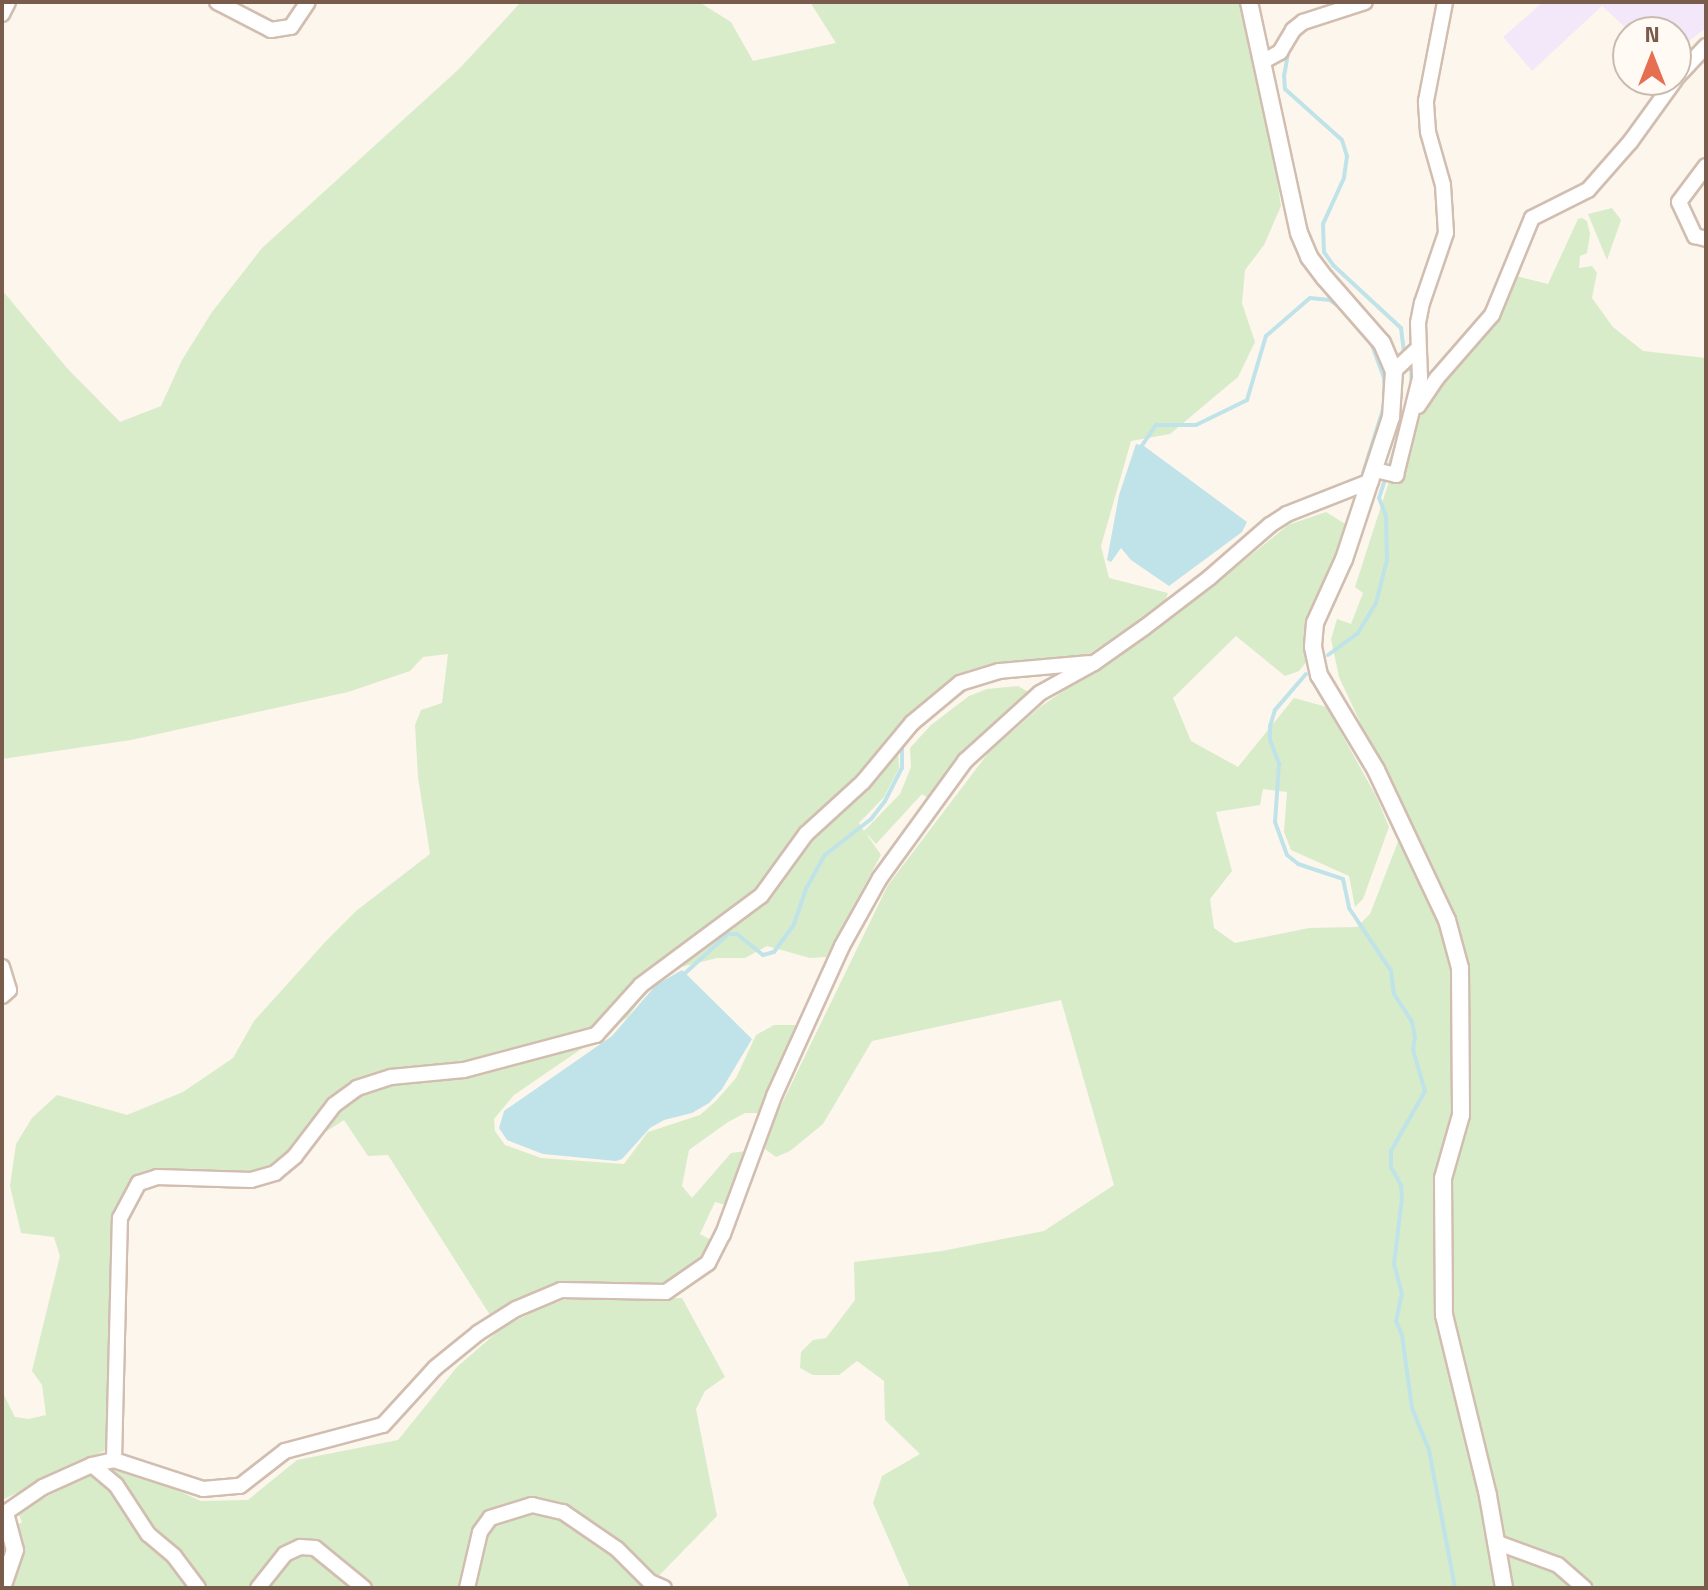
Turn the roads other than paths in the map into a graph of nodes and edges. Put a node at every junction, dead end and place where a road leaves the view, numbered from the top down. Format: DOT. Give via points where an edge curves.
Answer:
graph roads {
  1 [pos="8,2"];
  2 [pos="217,2"];
  3 [pos="308,2"];
  4 [pos="1249,2"];
  5 [pos="1365,2"];
  6 [pos="1445,2"];
  7 [pos="2,14"];
  8 [pos="1706,46"];
  9 [pos="1692,61"];
  10 [pos="1262,62"];
  11 [pos="1663,96"];
  12 [pos="1706,166"];
  13 [pos="1706,239"];
  14 [pos="1407,360"];
  15 [pos="1414,413"];
  16 [pos="1380,474"];
  17 [pos="1094,663"];
  18 [pos="2,967"];
  19 [pos="2,996"];
  20 [pos="114,1460"];
  21 [pos="92,1465"];
  22 [pos="4,1513"];
  23 [pos="1498,1543"];
  24 [pos="2,1588"];
  25 [pos="198,1588"];
  26 [pos="258,1588"];
  27 [pos="364,1588"];
  28 [pos="467,1588"];
  29 [pos="664,1588"];
  30 [pos="1504,1588"];
  31 [pos="1584,1588"];
  1 -- 7 [label="street"];
  2 -- 3 [label="street" via="271,30 291,27"];
  4 -- 10 [label="street"];
  5 -- 10 [label="street" via="1303,22 1280,52"];
  6 -- 14 [label="street" via="1426,101 1428,132 1443,185 1446,233"];
  8 -- 9 [label="street"];
  10 -- 14 [label="street" via="1299,233 1309,257 1382,343"];
  11 -- 15 [label="street" via="1588,190 1532,218 1492,315"];
  12 -- 13 [label="street" via="1679,202 1695,236"];
  14 -- 15 [label="street" via="1420,378"];
  14 -- 16 [label="street"];
  15 -- 16 [label="street" via="1396,475"];
  16 -- 17 [label="street" via="1270,525 1209,578"];
  16 -- 23 [label="street" via="1315,623 1313,647 1319,675 1376,770 1447,920 1457,955 1461,1115 1443,1178 1444,1315"];
  17 -- 20 [label="street" via="1040,693 965,761 880,878 842,946 774,1096 708,1263 666,1292 561,1290 516,1309 435,1368 383,1425 285,1451 240,1486 203,1489"];
  17 -- 20 [label="street" via="999,671 960,683 912,723 863,782 806,834 761,896 641,985 596,1035 464,1070 391,1077 357,1088 334,1105 275,1173 251,1180 157,1177 139,1183 120,1218"];
  18 -- 19 [label="street" via="9,990"];
  20 -- 21 [label="street"];
  21 -- 22 [label="street" via="43,1487"];
  21 -- 25 [label="street" via="116,1485 148,1534 174,1556"];
  22 -- 24 [label="street" via="15,1550"];
  23 -- 30 [label="street"];
  23 -- 31 [label="street" via="1558,1565"];
  26 -- 27 [label="street" via="285,1554 300,1547 315,1548"];
  28 -- 29 [label="street" via="480,1532 490,1518 532,1505 563,1512"];
}
